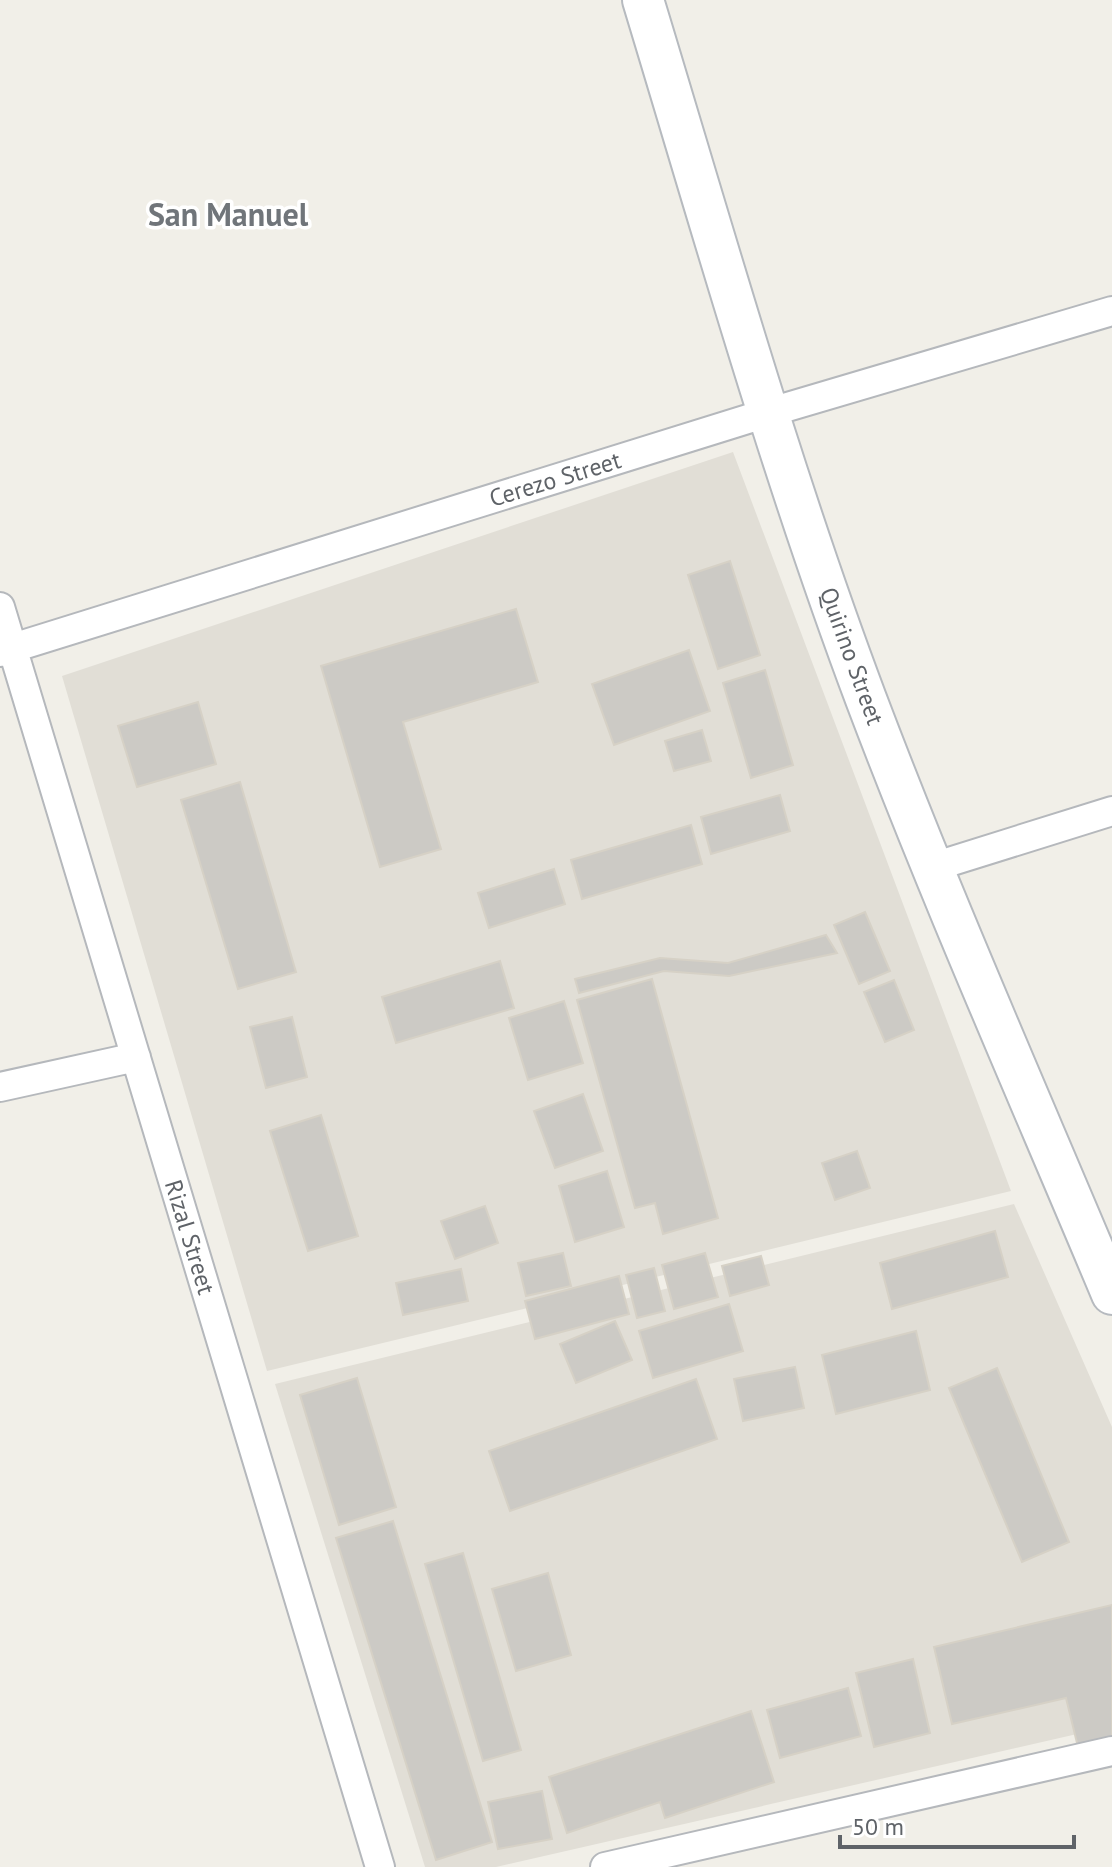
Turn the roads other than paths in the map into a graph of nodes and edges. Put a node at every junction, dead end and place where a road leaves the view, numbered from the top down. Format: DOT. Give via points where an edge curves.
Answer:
graph roads {
  1 [pos="643,0"];
  2 [pos="1112,311"];
  3 [pos="767,413"];
  4 [pos="0,607"];
  5 [pos="7,650"];
  6 [pos="1112,811"];
  7 [pos="933,867"];
  8 [pos="136,1057"];
  9 [pos="0,1087"];
  10 [pos="1112,1294"];
  11 [pos="1112,1751"];
  12 [pos="380,1867"];
  13 [pos="605,1867"];
  1 -- 3 [label="main road, Quirino Street"];
  2 -- 3 [label="street, Cerezo Street"];
  3 -- 5 [label="street, Cerezo Street"];
  3 -- 7 [label="main road, Quirino Street" via="861,685"];
  4 -- 5 [label="street, Rizal Street"];
  5 -- 8 [label="street, Rizal Street"];
  6 -- 7 [label="street"];
  7 -- 10 [label="main road, Quirino Street"];
  8 -- 9 [label="street"];
  8 -- 12 [label="street, Rizal Street"];
  11 -- 13 [label="street"];
}
